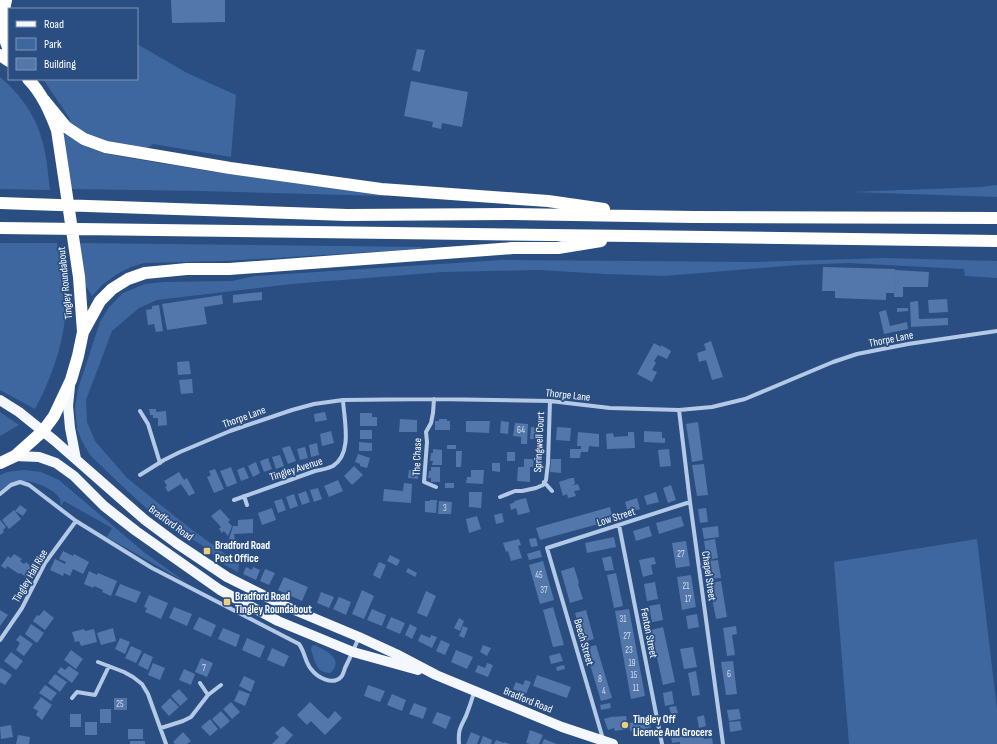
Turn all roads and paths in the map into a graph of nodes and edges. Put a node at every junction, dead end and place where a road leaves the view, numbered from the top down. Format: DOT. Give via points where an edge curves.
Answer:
graph roads {
  1 [pos="6,0"];
  2 [pos="8,48"];
  3 [pos="29,80"];
  4 [pos="44,100"];
  5 [pos="0,204"];
  6 [pos="649,216"];
  7 [pos="997,218"];
  8 [pos="0,228"];
  9 [pos="633,236"];
  10 [pos="997,242"];
  11 [pos="997,331"];
  12 [pos="83,332"];
  13 [pos="71,380"];
  14 [pos="434,399"];
  15 [pos="0,400"];
  16 [pos="343,400"];
  17 [pos="550,401"];
  18 [pos="679,410"];
  19 [pos="140,411"];
  20 [pos="43,431"];
  21 [pos="15,456"];
  22 [pos="76,459"];
  23 [pos="0,463"];
  24 [pos="160,463"];
  25 [pos="140,475"];
  26 [pos="544,482"];
  27 [pos="436,487"];
  28 [pos="552,491"];
  29 [pos="0,494"];
  30 [pos="244,496"];
  31 [pos="500,497"];
  32 [pos="234,500"];
  33 [pos="690,502"];
  34 [pos="247,505"];
  35 [pos="76,521"];
  36 [pos="619,525"];
  37 [pos="547,548"];
  38 [pos="359,637"];
  39 [pos="0,640"];
  40 [pos="353,652"];
  41 [pos="98,662"];
  42 [pos="109,666"];
  43 [pos="436,675"];
  44 [pos="200,683"];
  45 [pos="221,685"];
  46 [pos="475,691"];
  47 [pos="208,695"];
  48 [pos="72,698"];
  49 [pos="161,728"];
  50 [pos="607,743"];
  51 [pos="166,744"];
  52 [pos="459,744"];
  53 [pos="662,744"];
  54 [pos="723,744"];
  1 -- 2 [label="highway" via="3,15 4,38"];
  3 -- 4 [label="highway, Tingley Roundabout"];
  4 -- 6 [label="highway" via="66,127 84,139 106,147 230,168 381,188 548,201"];
  4 -- 12 [label="highway, Tingley Roundabout" via="57,130 79,277"];
  5 -- 6 [label="highway" via="347,215"];
  6 -- 7 [label="highway"];
  8 -- 9 [label="highway"];
  9 -- 10 [label="highway"];
  9 -- 12 [label="highway" via="558,248 513,248 228,269 145,272 112,289 100,301"];
  11 -- 18 [label="street, Thorpe Lane" via="857,354 745,399 712,407"];
  12 -- 13 [label="highway, Tingley Roundabout"];
  13 -- 20 [label="highway, Tingley Roundabout" via="54,416"];
  13 -- 22 [label="main road" via="68,406"];
  14 -- 16 [label="street, Thorpe Lane"];
  14 -- 17 [label="street, Thorpe Lane"];
  14 -- 27 [label="street, The Chase" via="431,423 426,432 424,482"];
  15 -- 20 [label="main road, Bradford Road"];
  16 -- 24 [label="street, Thorpe Lane" via="314,404 250,424 180,452"];
  16 -- 30 [label="street, Tingley Avenue" via="346,443 340,460 333,466"];
  17 -- 18 [label="street, Thorpe Lane" via="610,408"];
  17 -- 26 [label="street, Springwell Court" via="548,463"];
  18 -- 33 [label="street, Chapel Street"];
  19 -- 24 [label="street" via="148,424"];
  20 -- 21 [label="highway, Tingley Roundabout"];
  20 -- 22 [label="main road, Bradford Road"];
  21 -- 23 [label="highway, Tingley Roundabout"];
  21 -- 40 [label="main road, Bradford Road" via="39,457 56,463 136,531 220,590 278,621"];
  22 -- 38 [label="main road, Bradford Road" via="144,520 227,577 285,606"];
  24 -- 25 [label="street, Thorpe Lane"];
  26 -- 28 [label="street, Springwell Court"];
  26 -- 31 [label="street, Springwell Court" via="536,488 515,491"];
  29 -- 35 [label="street" via="11,485 20,482 29,485"];
  30 -- 32 [label="street, Tingley Avenue"];
  30 -- 34 [label="street"];
  33 -- 36 [label="street, Low Street"];
  33 -- 54 [label="street, Chapel Street"];
  35 -- 39 [label="street, Tingley Hall Rise" via="45,564 22,608"];
  35 -- 40 [label="street" via="152,568 299,644 304,650 310,668 318,676 327,680 341,677"];
  36 -- 37 [label="street, Low Street"];
  36 -- 53 [label="street, Fenton Street"];
  37 -- 50 [label="street, Beech Street"];
  38 -- 40 [label="street"];
  38 -- 43 [label="main road, Bradford Road"];
  40 -- 43 [label="main road, Bradford Road"];
  41 -- 42 [label="street"];
  42 -- 48 [label="street" via="95,695 77,692"];
  42 -- 49 [label="street" via="142,684"];
  43 -- 46 [label="main road, Bradford Road"];
  44 -- 47 [label="street"];
  45 -- 47 [label="street"];
  46 -- 50 [label="main road, Bradford Road"];
  46 -- 52 [label="street" via="460,727"];
  47 -- 49 [label="street" via="191,717"];
  49 -- 51 [label="street"];
}
